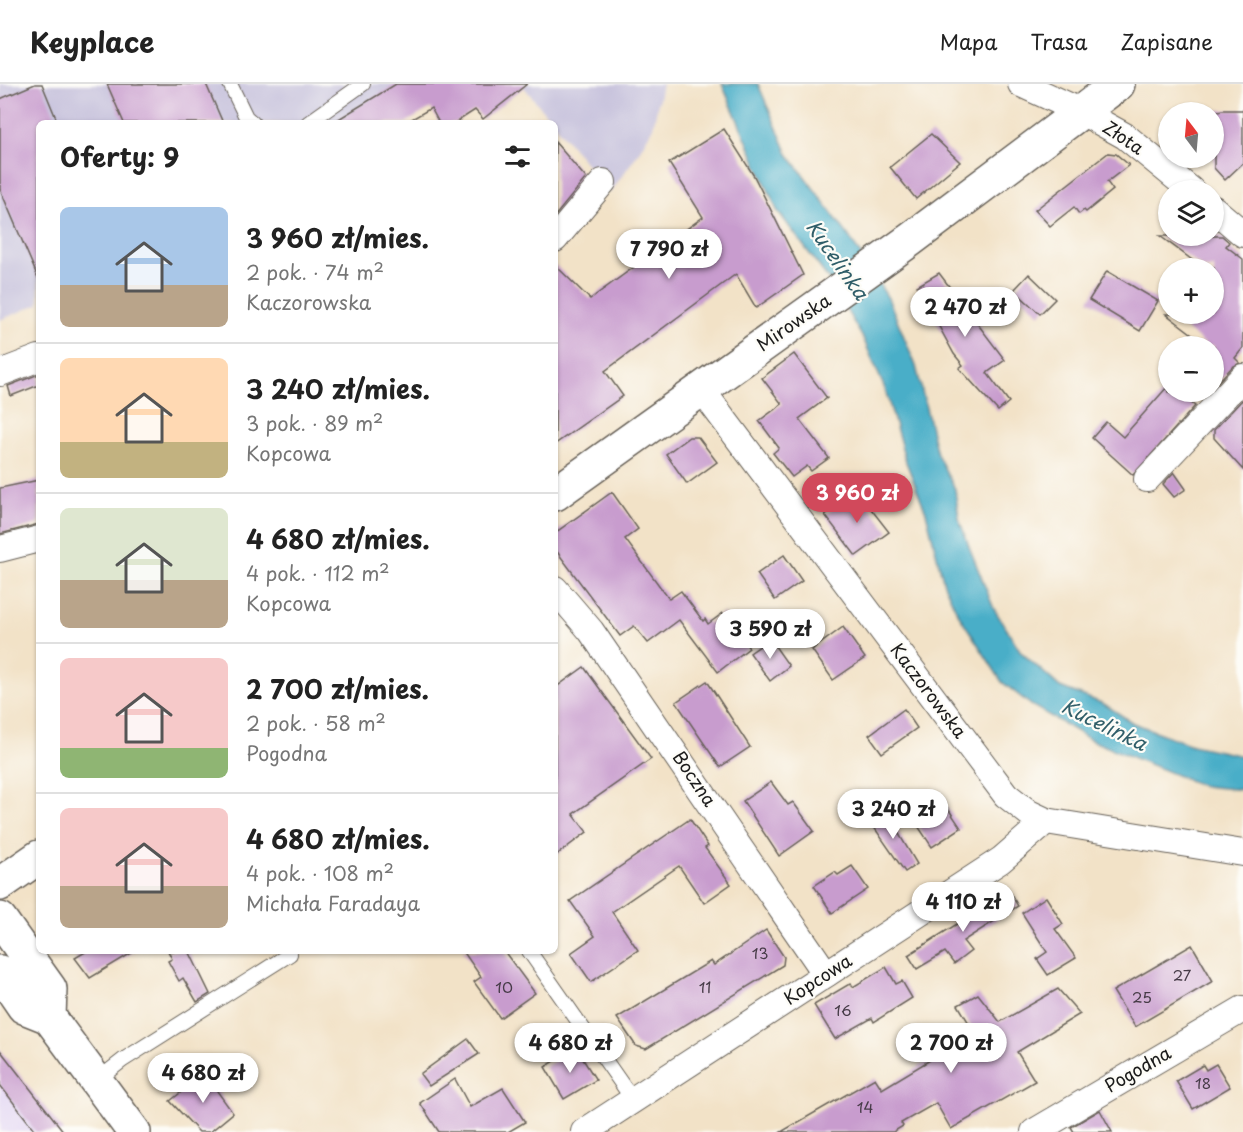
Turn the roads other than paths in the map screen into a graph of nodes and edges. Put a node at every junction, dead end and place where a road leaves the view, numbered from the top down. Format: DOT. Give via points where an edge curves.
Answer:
graph roads {
  1 [pos="230,84"];
  2 [pos="363,84"];
  3 [pos="1021,84"];
  4 [pos="1118,84"];
  5 [pos="1080,111"];
  6 [pos="250,120"];
  7 [pos="312,120"];
  8 [pos="1179,180"];
  9 [pos="603,182"];
  10 [pos="1224,218"];
  11 [pos="558,234"];
  12 [pos="1243,234"];
  13 [pos="36,359"];
  14 [pos="0,374"];
  15 [pos="1243,377"];
  16 [pos="701,389"];
  17 [pos="1147,478"];
  18 [pos="558,492"];
  19 [pos="36,540"];
  20 [pos="0,549"];
  21 [pos="558,592"];
  22 [pos="1046,821"];
  23 [pos="1243,853"];
  24 [pos="36,859"];
  25 [pos="0,884"];
  26 [pos="0,919"];
  27 [pos="290,954"];
  28 [pos="531,954"];
  29 [pos="0,972"];
  30 [pos="826,975"];
  31 [pos="1243,1009"];
  32 [pos="49,1017"];
  33 [pos="95,1082"];
  34 [pos="633,1100"];
  35 [pos="1048,1128"];
  36 [pos="134,1132"];
  37 [pos="584,1132"];
  1 -- 6 [label="lane"];
  2 -- 7 [label="lane"];
  3 -- 5 [label="street, Złota"];
  4 -- 5 [label="street, Mirowska"];
  5 -- 8 [label="street, Złota" via="1125,136"];
  5 -- 16 [label="street, Mirowska" via="910,240"];
  9 -- 11 [label="street"];
  10 -- 12 [label="street"];
  13 -- 14 [label="street"];
  15 -- 17 [label="street"];
  16 -- 18 [label="street, Mirowska"];
  16 -- 22 [label="street, Kaczorowska" via="1006,795"];
  19 -- 20 [label="street"];
  21 -- 30 [label="street, Boczna" via="631,688"];
  22 -- 23 [label="street, Kaczorowska"];
  22 -- 30 [label="street, Kopcowa" via="1000,860"];
  24 -- 25 [label="street"];
  26 -- 32 [label="street" via="50,989"];
  27 -- 33 [label="lane" via="123,1060"];
  28 -- 34 [label="lane"];
  29 -- 32 [label="street" via="24,1007"];
  30 -- 34 [label="street, Kopcowa"];
  31 -- 35 [label="street, Pogodna"];
  32 -- 33 [label="street"];
  33 -- 36 [label="street"];
  34 -- 37 [label="street, Kopcowa"];
}
